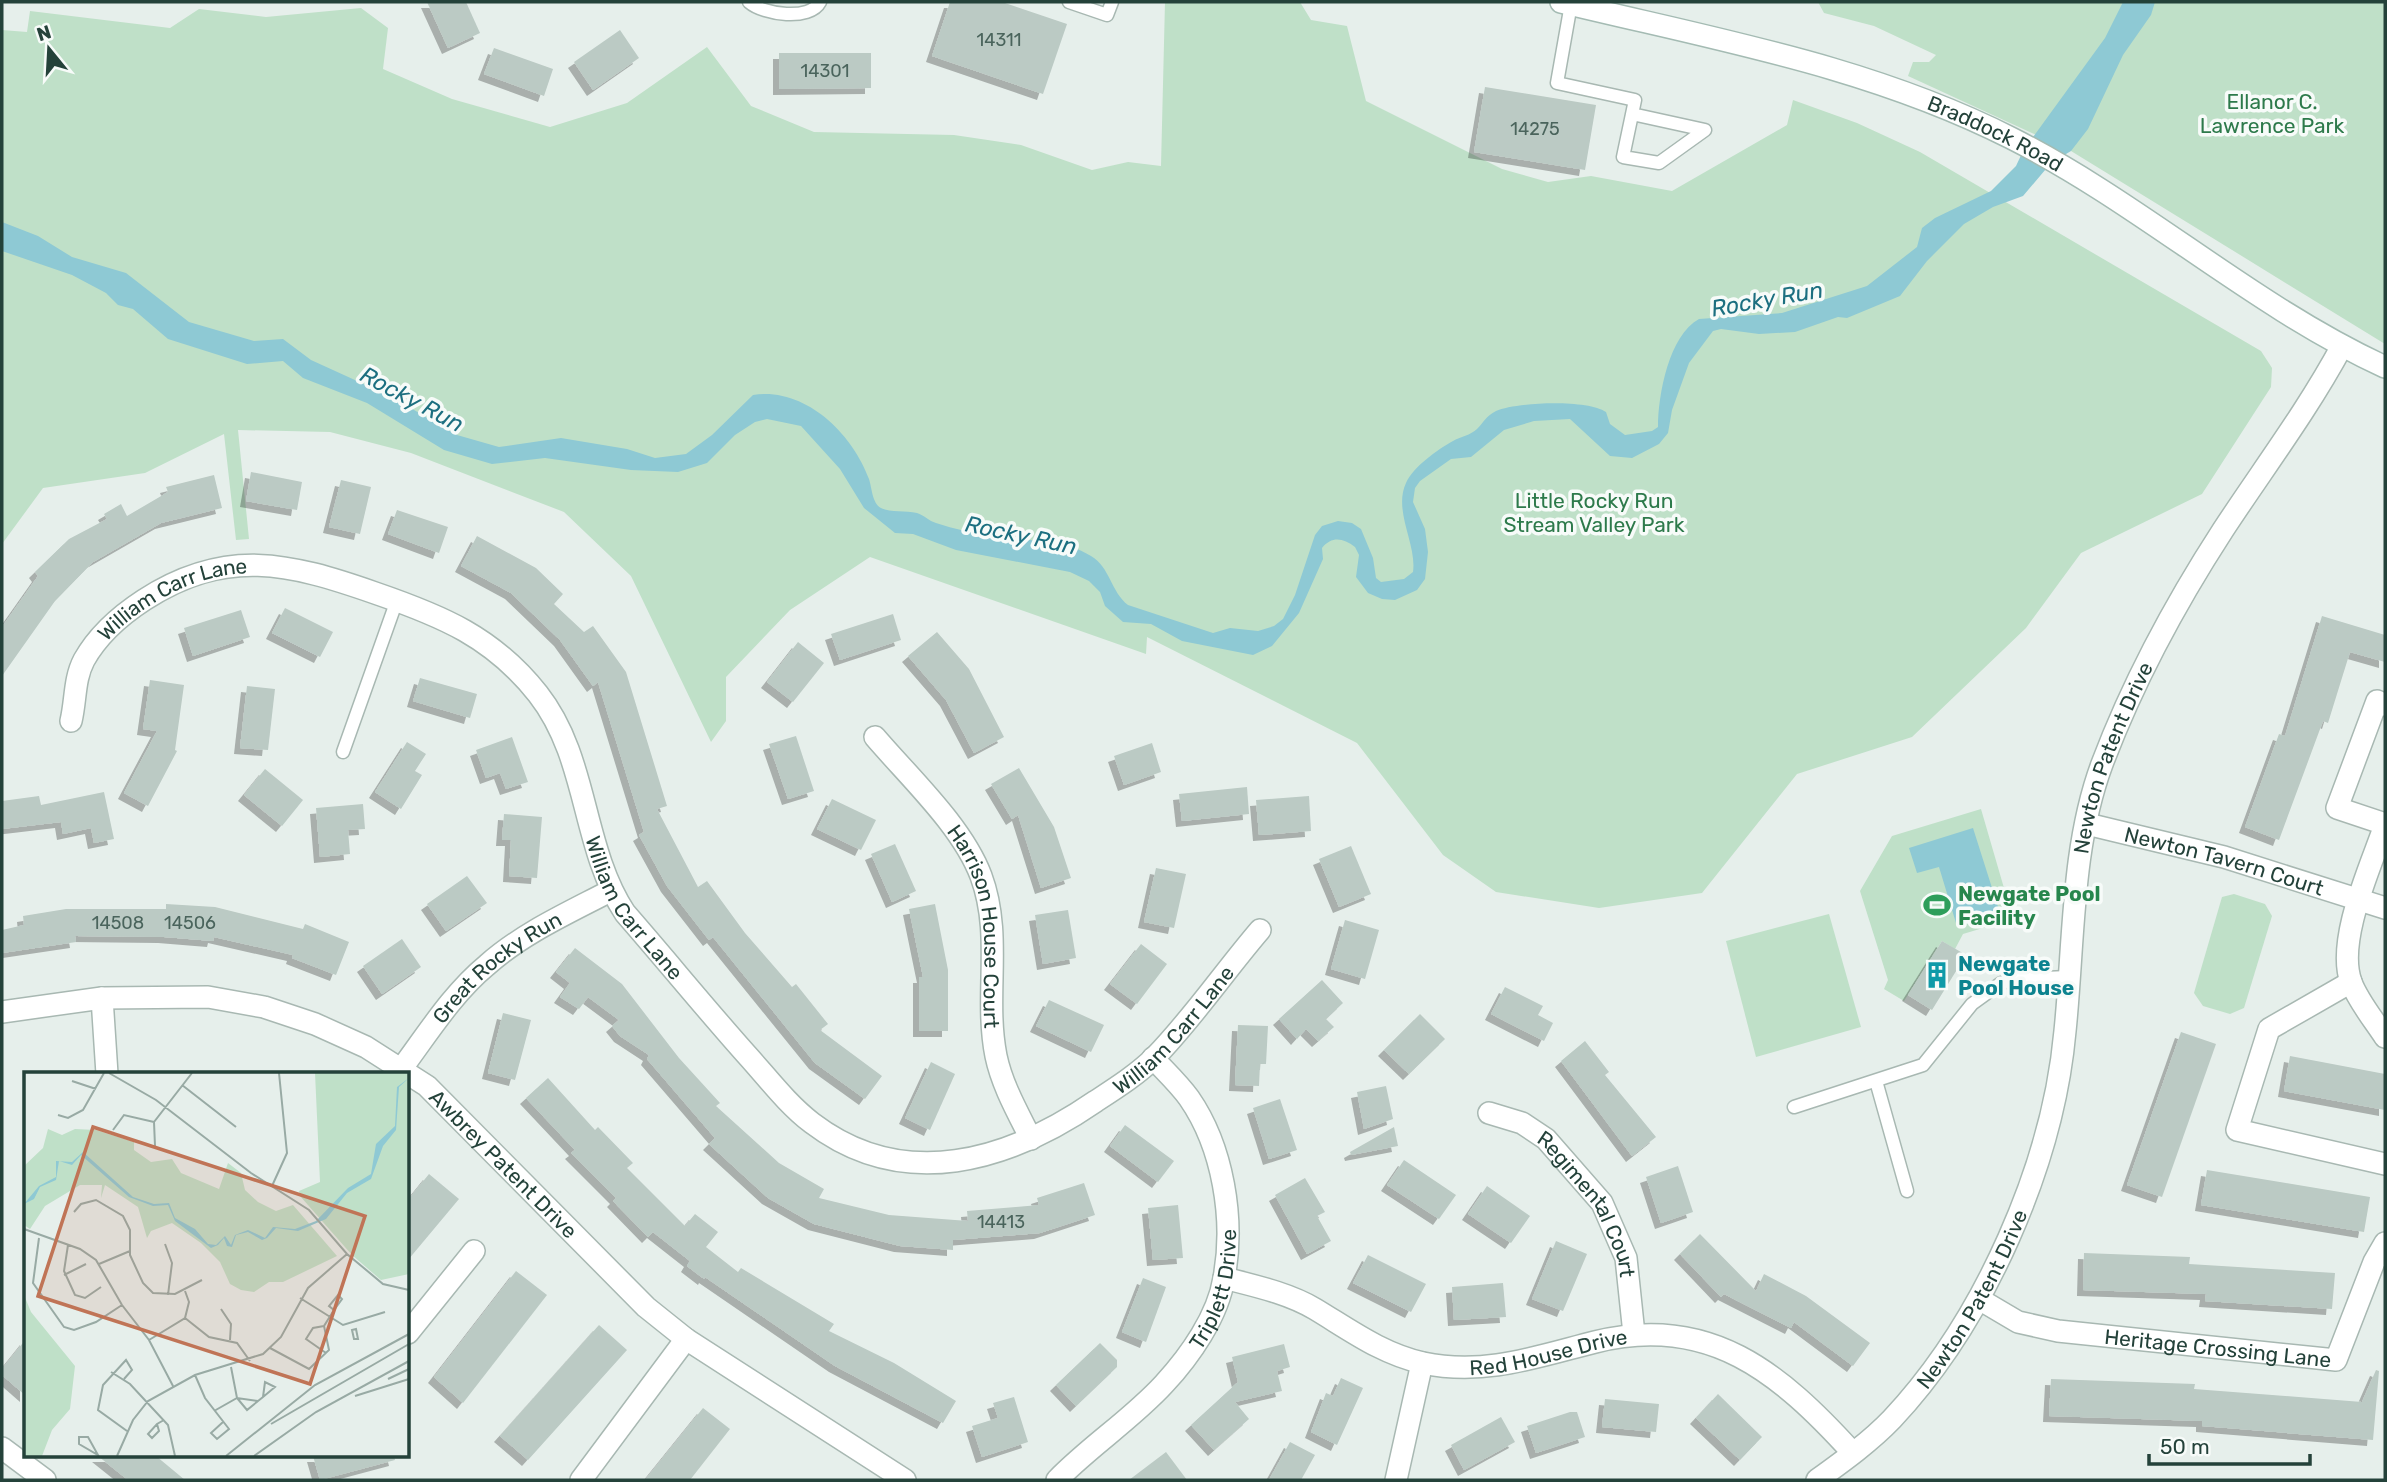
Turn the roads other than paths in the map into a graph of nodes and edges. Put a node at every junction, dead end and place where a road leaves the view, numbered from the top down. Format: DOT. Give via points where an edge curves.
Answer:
graph roads {
  1 [pos="750,2"];
  2 [pos="820,2"];
  3 [pos="1069,2"];
  4 [pos="1112,2"];
  5 [pos="1568,3"];
  6 [pos="1632,114"];
  7 [pos="2342,346"];
  8 [pos="2385,367"];
  9 [pos="397,600"];
  10 [pos="2385,705"];
  11 [pos="71,721"];
  12 [pos="875,737"];
  13 [pos="343,752"];
  14 [pos="2087,824"];
  15 [pos="2385,825"];
  16 [pos="610,891"];
  17 [pos="2358,902"];
  18 [pos="2385,908"];
  19 [pos="1260,930"];
  20 [pos="2068,977"];
  21 [pos="2351,982"];
  22 [pos="102,998"];
  23 [pos="2,1012"];
  24 [pos="2385,1037"];
  25 [pos="1153,1058"];
  26 [pos="402,1068"];
  27 [pos="107,1072"];
  28 [pos="407,1072"];
  29 [pos="410,1075"];
  30 [pos="1877,1081"];
  31 [pos="1794,1107"];
  32 [pos="1489,1113"];
  33 [pos="1031,1139"];
  34 [pos="2385,1164"];
  35 [pos="1907,1191"];
  36 [pos="2385,1243"];
  37 [pos="474,1251"];
  38 [pos="1224,1278"];
  39 [pos="1979,1299"];
  40 [pos="410,1331"];
  41 [pos="1634,1334"];
  42 [pos="686,1339"];
  43 [pos="1422,1363"];
  44 [pos="2,1448"];
  45 [pos="1852,1452"];
  46 [pos="45,1480"];
  47 [pos="581,1480"];
  48 [pos="905,1480"];
  49 [pos="1057,1480"];
  50 [pos="1396,1480"];
  51 [pos="1817,1480"];
  1 -- 2 [label="lane" via="760,9 806,14"];
  3 -- 4 [label="lane" via="1107,15"];
  5 -- 6 [label="lane" via="1556,83 1635,100"];
  5 -- 7 [label="street, Braddock Road" via="1835,69 1928,100 2066,169 2223,275"];
  6 -- 6 [label="lane" via="1623,157 1659,163 1705,130"];
  7 -- 8 [label="street, Braddock Road"];
  7 -- 14 [label="street, Newton Patent Drive" via="2318,390 2216,542 2147,662 2100,769"];
  9 -- 11 [label="street, William Carr Lane" via="287,566 242,565 176,581 125,612 85,658"];
  9 -- 13 [label="lane"];
  9 -- 16 [label="street, William Carr Lane" via="463,627 512,663 539,695 570,752"];
  10 -- 15 [label="street" via="2377,701 2337,808"];
  12 -- 33 [label="street, Harrison House Court" via="962,839 981,876 993,930 996,1055"];
  14 -- 17 [label="street, Newton Tavern Court" via="2224,857"];
  14 -- 20 [label="street, Newton Patent Drive"];
  15 -- 17 [label="street"];
  16 -- 26 [label="street, Great Rocky Run" via="528,934 484,967"];
  16 -- 33 [label="street, William Carr Lane" via="797,1111 834,1137 882,1157 938,1164 983,1158"];
  17 -- 18 [label="street, Newton Tavern Court"];
  17 -- 21 [label="street" via="2346,956"];
  19 -- 25 [label="street, William Carr Lane"];
  20 -- 30 [label="lane" via="2001,983 1972,1004 1923,1065"];
  20 -- 39 [label="street, Newton Patent Drive" via="2065,1034 2049,1123 2033,1180"];
  21 -- 24 [label="street"];
  21 -- 34 [label="street" via="2269,1029 2237,1130"];
  22 -- 23 [label="street, Awbrey Patent Drive"];
  22 -- 26 [label="street, Awbrey Patent Drive" via="208,997 264,1007 316,1024"];
  22 -- 27 [label="street"];
  25 -- 33 [label="street, William Carr Lane" via="1081,1112"];
  25 -- 38 [label="street, Triplett Drive" via="1189,1097 1212,1142 1227,1205"];
  26 -- 28 [label="street, Awbrey Patent Drive"];
  29 -- 42 [label="street, Awbrey Patent Drive" via="449,1107 646,1307"];
  30 -- 31 [label="lane"];
  30 -- 35 [label="lane"];
  32 -- 41 [label="street, Regimental Court" via="1522,1123 1546,1139 1602,1203 1626,1258"];
  36 -- 39 [label="street, Heritage Crossing Lane" via="2368,1274 2336,1360 2058,1331 2018,1322"];
  37 -- 40 [label="street"];
  38 -- 43 [label="street, Red House Drive" via="1297,1300 1381,1349"];
  38 -- 49 [label="street, Triplett Drive" via="1212,1313 1177,1369"];
  39 -- 45 [label="street, Newton Patent Drive" via="1891,1420"];
  41 -- 43 [label="street, Red House Drive" via="1498,1367 1464,1369"];
  41 -- 45 [label="street, Red House Drive" via="1704,1343 1755,1364 1813,1409"];
  42 -- 47 [label="street"];
  42 -- 48 [label="street, Awbrey Patent Drive"];
  43 -- 50 [label="street"];
  44 -- 46 [label="street"];
  45 -- 51 [label="street, Newton Patent Drive"];
}
